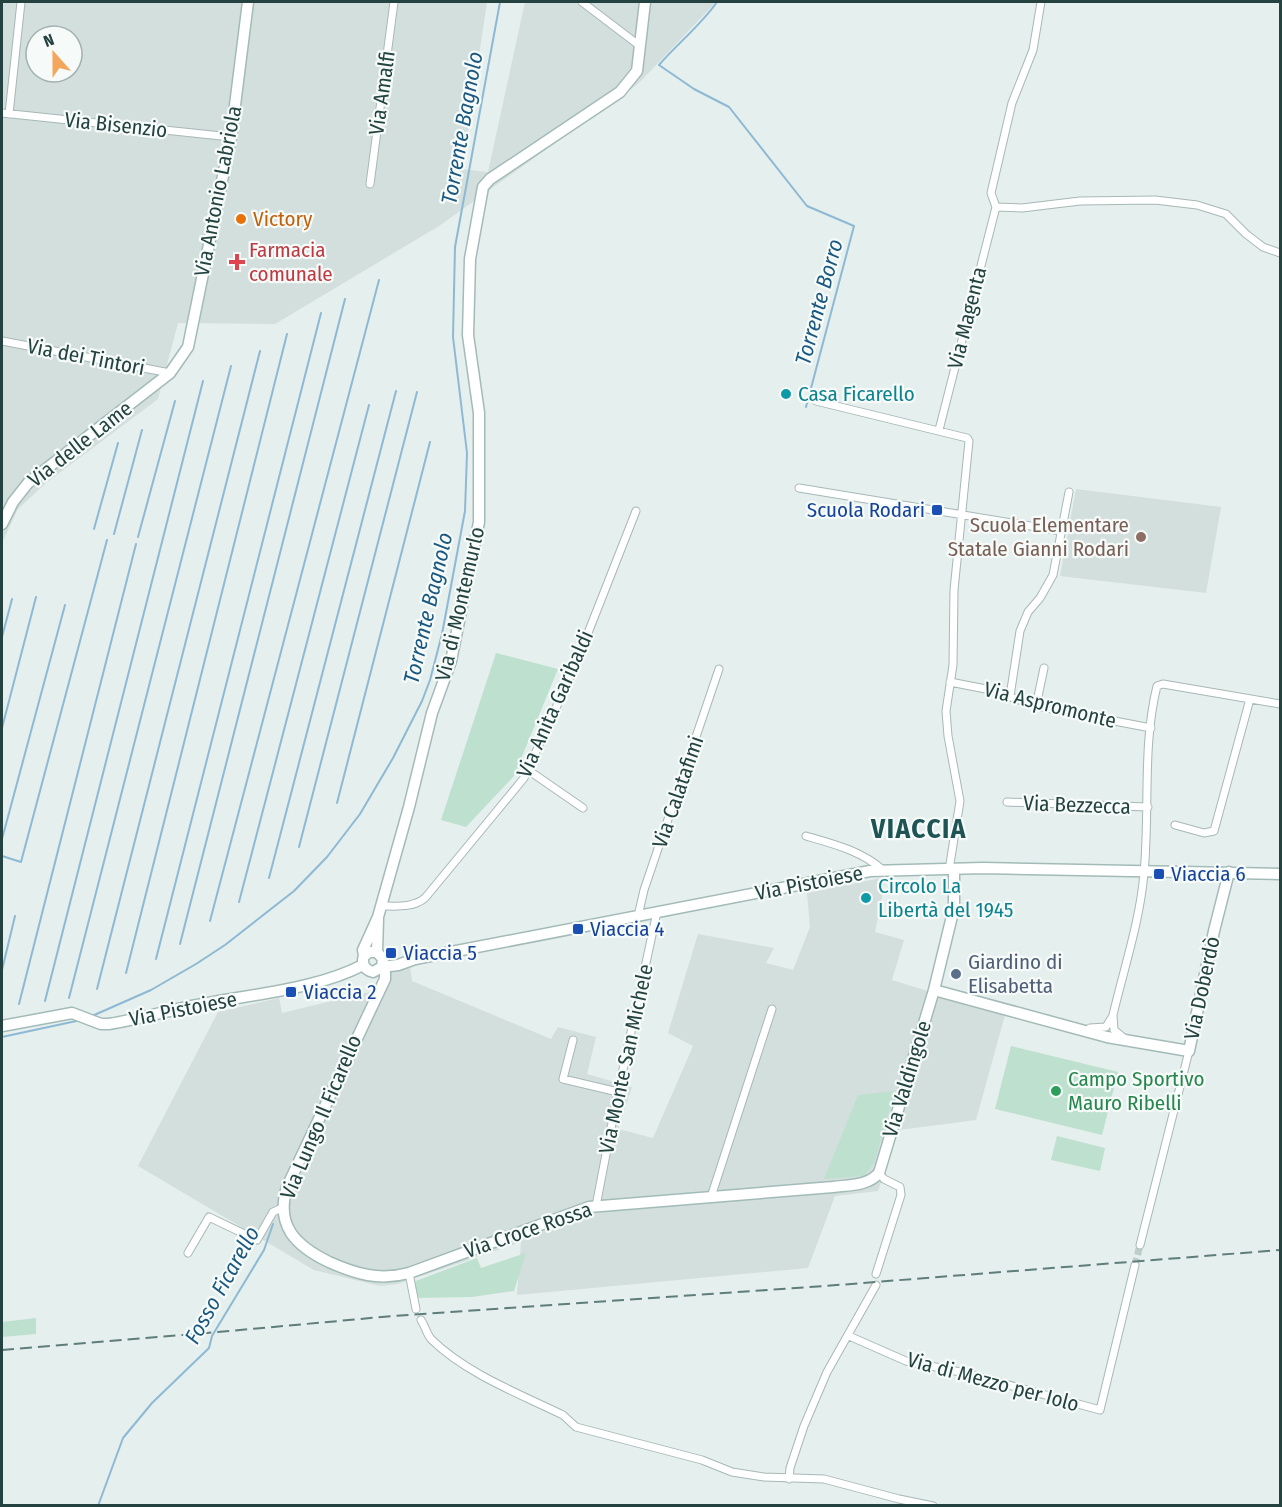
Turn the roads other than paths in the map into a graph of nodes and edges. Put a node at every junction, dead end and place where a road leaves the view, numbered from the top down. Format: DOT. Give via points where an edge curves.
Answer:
graph roads {
  1 [pos="21,2"];
  2 [pos="248,2"];
  3 [pos="394,2"];
  4 [pos="582,2"];
  5 [pos="645,2"];
  6 [pos="1041,2"];
  7 [pos="640,46"];
  8 [pos="5,114"];
  9 [pos="231,137"];
  10 [pos="370,184"];
  11 [pos="996,207"];
  12 [pos="1281,253"];
  13 [pos="2,341"];
  14 [pos="170,374"];
  15 [pos="816,400"];
  16 [pos="939,430"];
  17 [pos="799,488"];
  18 [pos="1070,492"];
  19 [pos="636,511"];
  20 [pos="961,516"];
  21 [pos="2,524"];
  22 [pos="1061,531"];
  23 [pos="1044,668"];
  24 [pos="719,669"];
  25 [pos="950,682"];
  26 [pos="1010,696"];
  27 [pos="1250,699"];
  28 [pos="1281,704"];
  29 [pos="1036,706"];
  30 [pos="1151,729"];
  31 [pos="528,770"];
  32 [pos="1007,802"];
  33 [pos="583,807"];
  34 [pos="1148,807"];
  35 [pos="1175,825"];
  36 [pos="806,836"];
  37 [pos="951,870"];
  38 [pos="884,871"];
  39 [pos="1144,871"];
  40 [pos="1229,872"];
  41 [pos="1281,874"];
  42 [pos="379,911"];
  43 [pos="657,912"];
  44 [pos="638,915"];
  45 [pos="373,962"];
  46 [pos="934,990"];
  47 [pos="772,1009"];
  48 [pos="1113,1015"];
  49 [pos="2,1026"];
  50 [pos="1075,1028"];
  51 [pos="573,1040"];
  52 [pos="1129,1040"];
  53 [pos="1189,1051"];
  54 [pos="618,1092"];
  55 [pos="879,1173"];
  56 [pos="711,1197"];
  57 [pos="597,1206"];
  58 [pos="284,1207"];
  59 [pos="1140,1245"];
  60 [pos="188,1253"];
  61 [pos="1135,1265"];
  62 [pos="409,1273"];
  63 [pos="876,1274"];
  64 [pos="876,1286"];
  65 [pos="416,1309"];
  66 [pos="421,1320"];
  67 [pos="849,1335"];
  68 [pos="789,1479"];
  69 [pos="933,1506"];
  1 -- 8 [label="street"];
  2 -- 9 [label="street, Via Antonio Labriola"];
  3 -- 10 [label="street, Via Amalfi"];
  4 -- 7 [label="street"];
  5 -- 7 [label="street"];
  6 -- 11 [label="street, Via Magenta" via="1032,50 1012,103 991,193"];
  7 -- 42 [label="street, Via di Montemurlo" via="637,71 620,92 483,187 470,270 468,335 479,413 479,522 451,661 432,713"];
  8 -- 9 [label="street, Via Bisenzio"];
  9 -- 14 [label="street, Via Antonio Labriola" via="190,341"];
  11 -- 12 [label="street" via="1155,200 1197,205 1226,214 1263,247"];
  11 -- 16 [label="street, Via Magenta"];
  13 -- 14 [label="street, Via dei Tintori"];
  14 -- 21 [label="street, Via delle Lame" via="28,483"];
  15 -- 16 [label="street"];
  16 -- 20 [label="street" via="969,441"];
  17 -- 20 [label="street"];
  18 -- 22 [label="street"];
  19 -- 31 [label="street, Via Anita Garibaldi"];
  20 -- 22 [label="street"];
  20 -- 25 [label="street"];
  22 -- 26 [label="street" via="1053,575 1028,612 1020,632"];
  23 -- 29 [label="street"];
  24 -- 44 [label="street, Via Calatafimi"];
  25 -- 26 [label="street, Via Aspromonte"];
  25 -- 37 [label="street" via="946,724 960,801"];
  26 -- 29 [label="street, Via Aspromonte"];
  27 -- 28 [label="street"];
  27 -- 30 [label="street" via="1159,684"];
  27 -- 35 [label="street" via="1214,831 1204,833"];
  29 -- 30 [label="street, Via Aspromonte"];
  30 -- 34 [label="street"];
  31 -- 33 [label="street"];
  31 -- 42 [label="street, Via Anita Garibaldi" via="520,785 421,902"];
  32 -- 34 [label="street, Via Bezzecca"];
  34 -- 39 [label="street"];
  36 -- 38 [label="street" via="851,850"];
  37 -- 38 [label="street, Via Pistoiese"];
  37 -- 39 [label="street, Via Pistoiese"];
  37 -- 46 [label="street, Via Valdingole" via="954,908"];
  38 -- 43 [label="street, Via Pistoiese"];
  39 -- 40 [label="street, Via Pistoiese"];
  39 -- 48 [label="street" via="1142,897"];
  40 -- 41 [label="street, Via Pistoiese"];
  40 -- 53 [label="street, Via Doberdò"];
  42 -- 45 [label="street, Via di Montemurlo"];
  43 -- 44 [label="street, Via Pistoiese"];
  43 -- 54 [label="street, Via Monte San Michele"];
  44 -- 45 [label="street, Via Pistoiese" via="398,965"];
  45 -- 49 [label="street, Via Pistoiese" via="283,991 114,1023 101,1024 68,1014"];
  45 -- 58 [label="street, Via Lungo Il Ficarello" via="386,975 287,1187"];
  46 -- 50 [label="street"];
  46 -- 55 [label="street, Via Valdingole"];
  47 -- 56 [label="street"];
  48 -- 50 [label="street" via="1103,1029"];
  48 -- 52 [label="street" via="1114,1030"];
  50 -- 52 [label="street"];
  51 -- 54 [label="street" via="563,1079"];
  52 -- 53 [label="street"];
  53 -- 59 [label="street, Via Doberdò"];
  54 -- 57 [label="street, Via Monte San Michele"];
  55 -- 56 [label="street, Via Croce Rossa" via="873,1180 860,1184"];
  55 -- 63 [label="street" via="900,1187 902,1195"];
  56 -- 57 [label="street, Via Croce Rossa"];
  57 -- 62 [label="street, Via Croce Rossa"];
  58 -- 60 [label="street, Via Lungo Il Ficarello" via="273,1212 257,1240 209,1216"];
  58 -- 62 [label="street, Via Croce Rossa" via="294,1239 320,1257 367,1276"];
  61 -- 67 [label="street, Via di Mezzo per Iolo" via="1100,1410 906,1361"];
  62 -- 65 [label="street"];
  64 -- 67 [label="street"];
  66 -- 68 [label="street" via="430,1338 450,1356 563,1415 576,1427 702,1460 732,1472"];
  67 -- 68 [label="street" via="827,1372 804,1426"];
  68 -- 69 [label="street" via="824,1479"];
}
